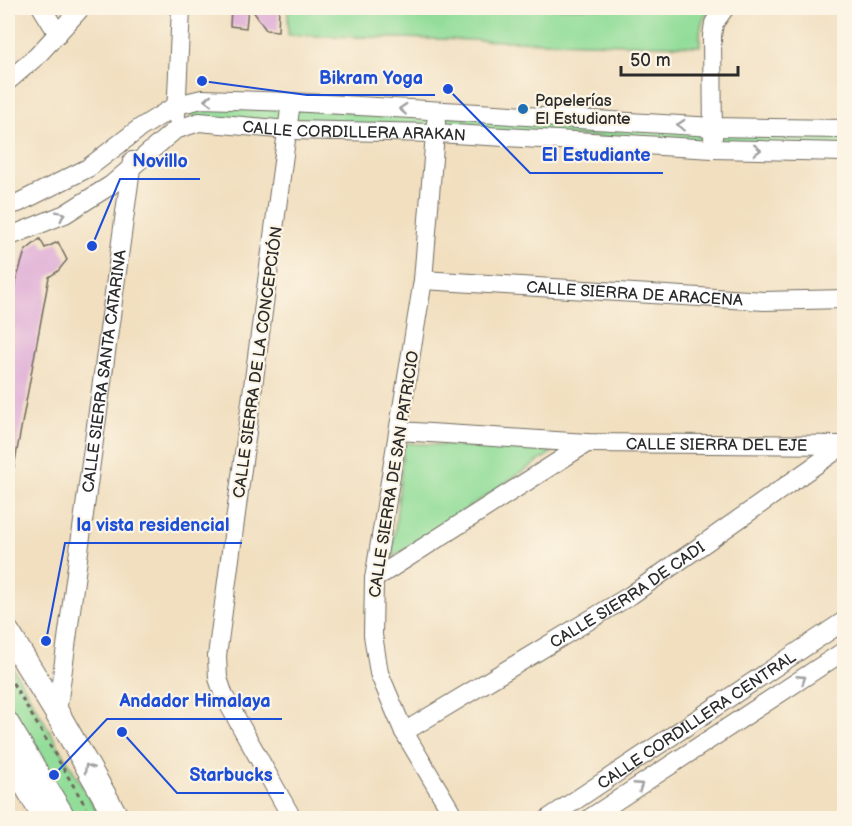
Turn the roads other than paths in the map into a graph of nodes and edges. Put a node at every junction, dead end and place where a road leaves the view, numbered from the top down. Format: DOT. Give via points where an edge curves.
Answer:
graph roads {
  1 [pos="42,8"];
  2 [pos="81,8"];
  3 [pos="181,8"];
  4 [pos="727,9"];
  5 [pos="58,34"];
  6 [pos="8,81"];
  7 [pos="291,102"];
  8 [pos="177,105"];
  9 [pos="436,111"];
  10 [pos="714,127"];
  11 [pos="844,129"];
  12 [pos="176,130"];
  13 [pos="288,130"];
  14 [pos="436,133"];
  15 [pos="131,135"];
  16 [pos="713,149"];
  17 [pos="844,152"];
  18 [pos="132,166"];
  19 [pos="8,206"];
  20 [pos="8,237"];
  21 [pos="423,280"];
  22 [pos="844,299"];
  23 [pos="399,431"];
  24 [pos="587,442"];
  25 [pos="844,445"];
  26 [pos="374,579"];
  27 [pos="844,621"];
  28 [pos="8,633"];
  29 [pos="844,651"];
  30 [pos="57,713"];
  31 [pos="8,720"];
  32 [pos="404,732"];
  33 [pos="8,754"];
  34 [pos="605,780"];
  35 [pos="617,800"];
  36 [pos="45,819"];
  37 [pos="67,819"];
  38 [pos="117,819"];
  39 [pos="292,819"];
  40 [pos="455,819"];
  41 [pos="549,819"];
  42 [pos="590,819"];
  1 -- 5 [label="street"];
  2 -- 5 [label="street"];
  3 -- 8 [label="street"];
  4 -- 10 [label="street" via="714,23 712,36"];
  5 -- 6 [label="street"];
  7 -- 8 [label="street, CALLE CORDILLERA ARAKAN, one-way" via="202,99"];
  9 -- 7 [label="street, CALLE CORDILLERA ARAKAN, one-way"];
  7 -- 13 [label="street, CALLE SIERRA DE LA CONCEPCIÓN"];
  8 -- 12 [label="street"];
  8 -- 15 [label="street, CALLE CORDILLERA ARAKAN"];
  10 -- 9 [label="street, CALLE CORDILLERA ARAKAN, one-way"];
  9 -- 14 [label="street, CALLE SIERRA DE SAN PATRICIO"];
  10 -- 11 [label="street, CALLE CORDILLERA ARAKAN"];
  10 -- 16 [label="street"];
  12 -- 13 [label="street, CALLE CORDILLERA ARAKAN" via="199,122"];
  12 -- 18 [label="street, CALLE CORDILLERA ARAKAN"];
  13 -- 14 [label="street, CALLE CORDILLERA ARAKAN"];
  13 -- 39 [label="street, CALLE SIERRA DE LA CONCEPCIÓN" via="217,656 224,696"];
  14 -- 16 [label="street, CALLE CORDILLERA ARAKAN"];
  14 -- 21 [label="street, CALLE SIERRA DE SAN PATRICIO"];
  15 -- 18 [label="street, CALLE SIERRA SANTA CATARINA"];
  15 -- 19 [label="street, CALLE CORDILLERA ARAKAN" via="88,168"];
  16 -- 17 [label="street, CALLE CORDILLERA ARAKAN, one-way"];
  20 -- 18 [label="street, CALLE CORDILLERA ARAKAN, one-way" via="65,214 111,185"];
  18 -- 30 [label="street, CALLE SIERRA SANTA CATARINA"];
  21 -- 22 [label="street, CALLE SIERRA DE ARACENA" via="764,301"];
  21 -- 23 [label="street, CALLE SIERRA DE SAN PATRICIO"];
  23 -- 24 [label="street, CALLE SIERRA DEL EJE"];
  23 -- 26 [label="street, CALLE SIERRA DE SAN PATRICIO"];
  24 -- 25 [label="street, CALLE SIERRA DEL EJE"];
  24 -- 26 [label="street"];
  25 -- 32 [label="street, CALLE SIERRA DE CADI" via="631,595"];
  26 -- 32 [label="street, CALLE SIERRA DE SAN PATRICIO" via="373,635 379,673"];
  27 -- 34 [label="street, CALLE CORDILLERA CENTRAL"];
  28 -- 30 [label="main road"];
  35 -- 29 [label="street, CALLE CORDILLERA CENTRAL, one-way"];
  38 -- 30 [label="main road, one-way"];
  31 -- 37 [label="street"];
  32 -- 40 [label="street, CALLE SIERRA DE SAN PATRICIO"];
  33 -- 36 [label="main road"];
  34 -- 35 [label="street"];
  34 -- 41 [label="street, CALLE CORDILLERA CENTRAL"];
  35 -- 42 [label="street, CALLE CORDILLERA CENTRAL"];
}
